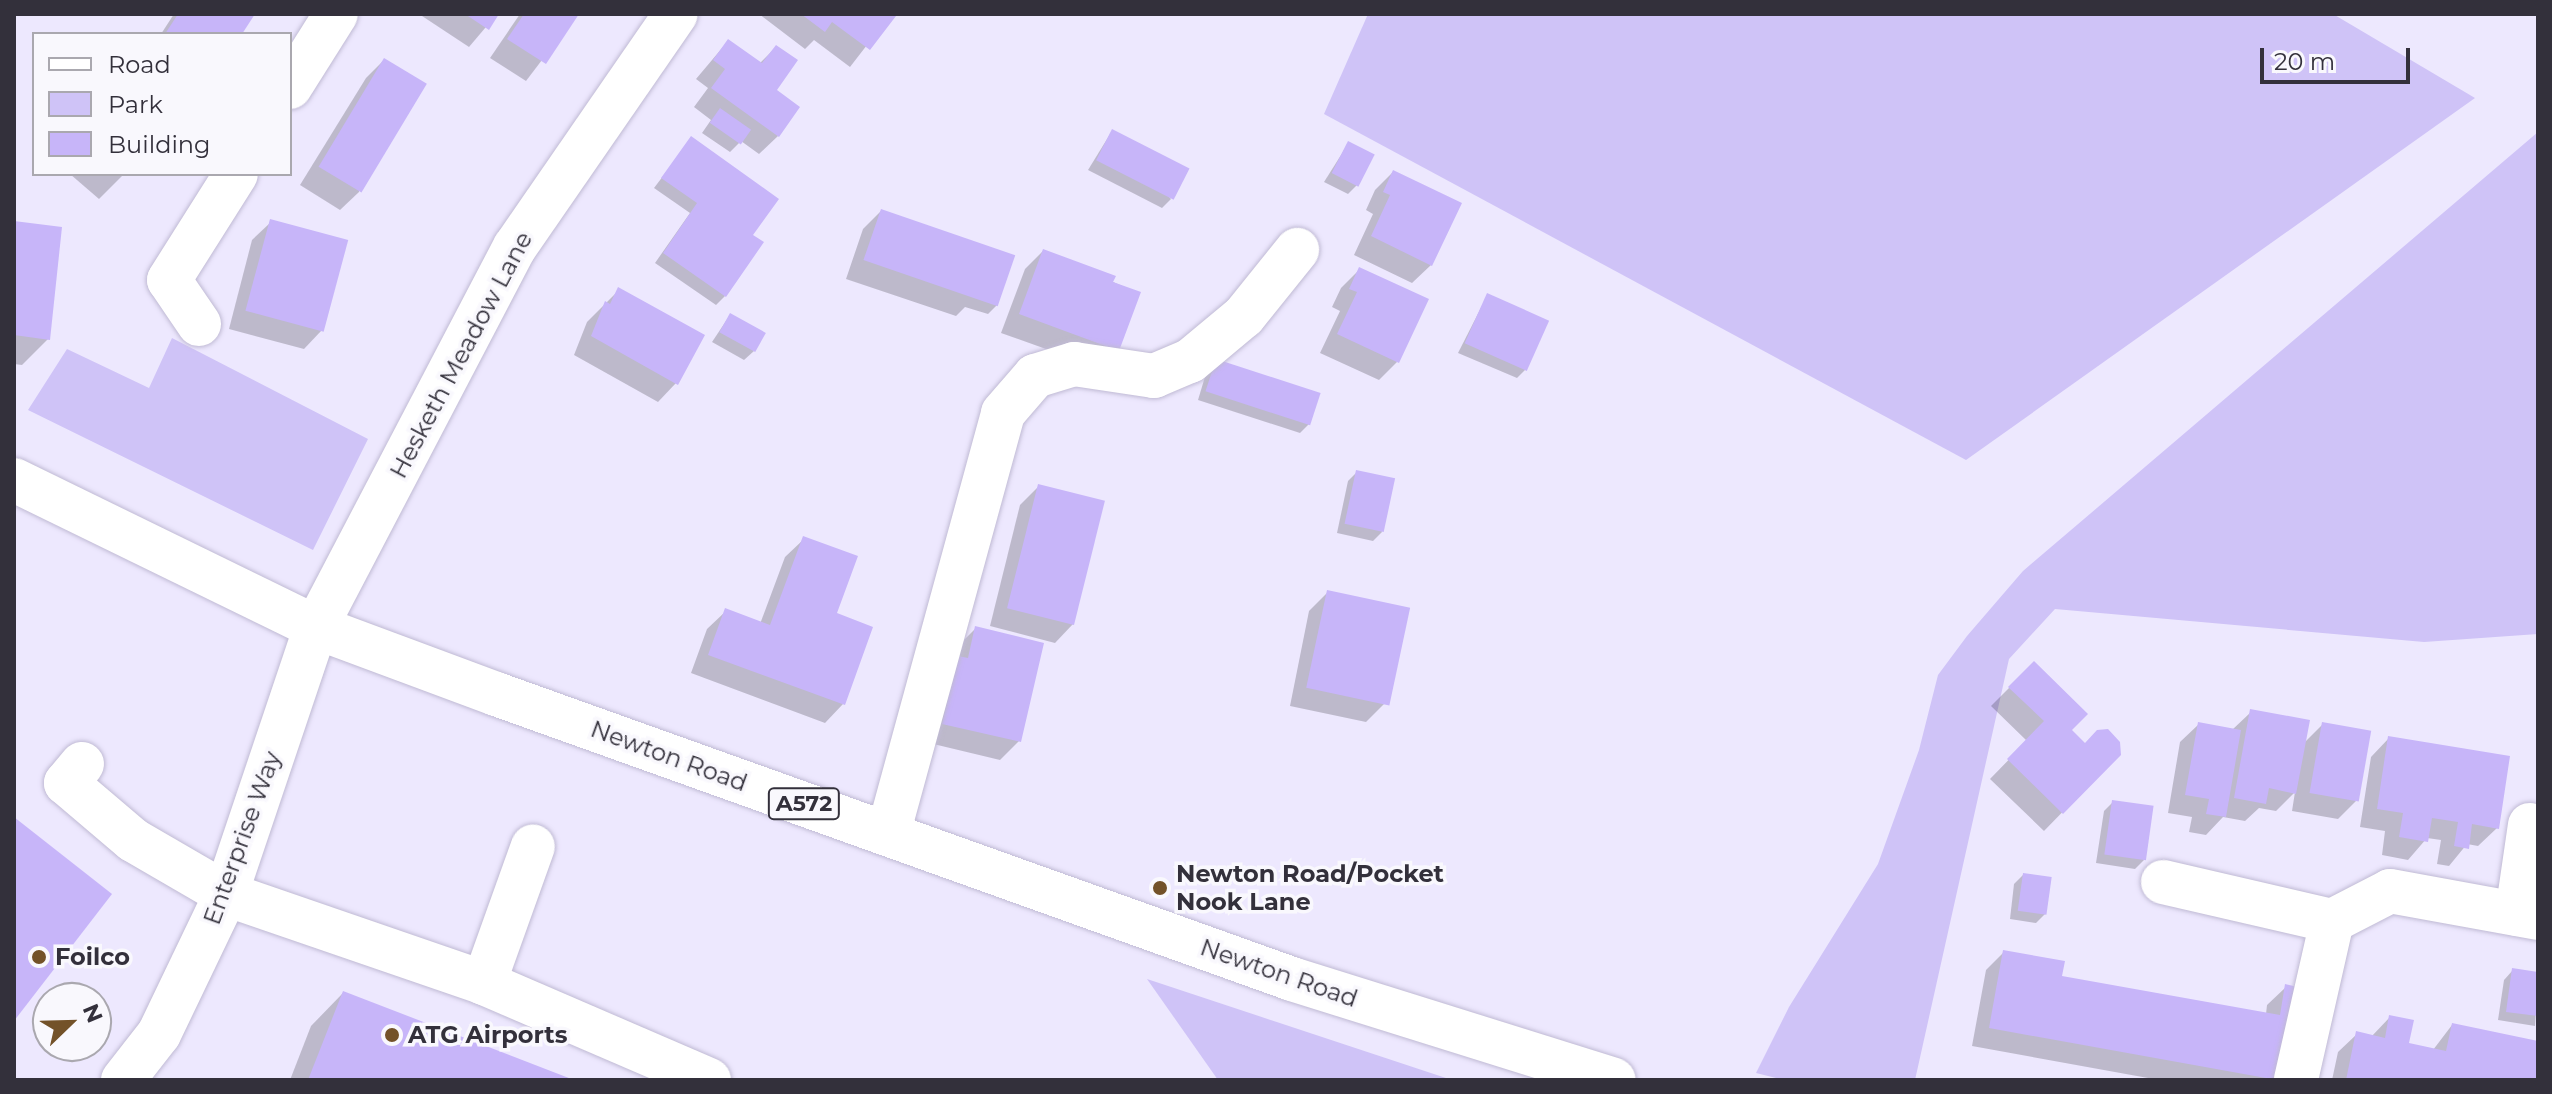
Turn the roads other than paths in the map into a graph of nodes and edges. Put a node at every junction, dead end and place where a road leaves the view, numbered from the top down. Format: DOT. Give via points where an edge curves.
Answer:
graph roads {
  1 [pos="336,14"];
  2 [pos="676,14"];
  3 [pos="292,84"];
  4 [pos="234,176"];
  5 [pos="1297,250"];
  6 [pos="199,324"];
  7 [pos="14,480"];
  8 [pos="316,627"];
  9 [pos="82,764"];
  10 [pos="2530,825"];
  11 [pos="888,834"];
  12 [pos="533,846"];
  13 [pos="2163,882"];
  14 [pos="226,894"];
  15 [pos="2527,916"];
  16 [pos="2332,921"];
  17 [pos="484,983"];
  18 [pos="1558,1072"];
  19 [pos="123,1080"];
  20 [pos="709,1080"];
  21 [pos="1614,1080"];
  22 [pos="2296,1080"];
  1 -- 3 [label="street"];
  2 -- 8 [label="street, Hesketh Meadow Lane" via="515,247"];
  4 -- 6 [label="street" via="154,277"];
  5 -- 11 [label="street" via="1244,316 1190,361 1154,376 1074,364 1035,376 1003,413"];
  7 -- 8 [label="street, Newton Road / A572"];
  8 -- 11 [label="street, Newton Road / A572"];
  8 -- 14 [label="street, Enterprise Way"];
  9 -- 14 [label="street" via="66,783 133,840"];
  10 -- 15 [label="street"];
  11 -- 18 [label="street, Newton Road / A572"];
  12 -- 17 [label="street"];
  13 -- 16 [label="street"];
  14 -- 17 [label="street"];
  14 -- 19 [label="street, Enterprise Way" via="159,1034"];
  15 -- 16 [label="street" via="2390,891"];
  16 -- 22 [label="street"];
  17 -- 20 [label="street"];
  18 -- 21 [label="street, Newton Road / A572"];
}
